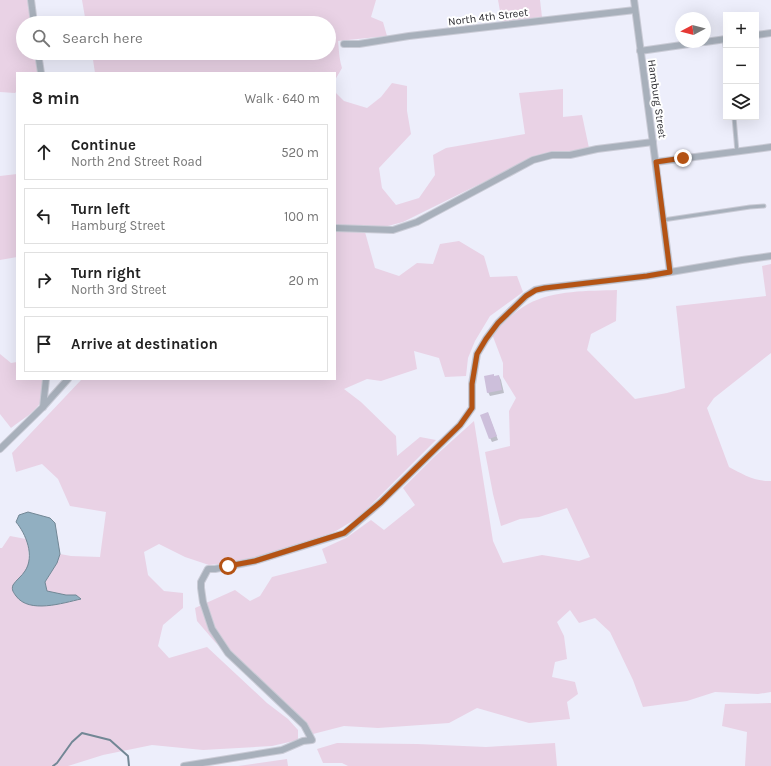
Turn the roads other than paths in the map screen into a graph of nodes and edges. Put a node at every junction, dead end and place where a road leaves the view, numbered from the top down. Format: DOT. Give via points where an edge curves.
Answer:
graph roads {
  1 [pos="30,0"];
  2 [pos="634,0"];
  3 [pos="635,10"];
  4 [pos="33,16"];
  5 [pos="771,33"];
  6 [pos="759,35"];
  7 [pos="723,39"];
  8 [pos="711,41"];
  9 [pos="344,44"];
  10 [pos="675,46"];
  11 [pos="640,51"];
  12 [pos="39,60"];
  13 [pos="41,72"];
  14 [pos="734,120"];
  15 [pos="653,142"];
  16 [pos="771,147"];
  17 [pos="737,152"];
  18 [pos="656,162"];
  19 [pos="764,206"];
  20 [pos="663,220"];
  21 [pos="336,228"];
  22 [pos="771,256"];
  23 [pos="670,272"];
  24 [pos="46,380"];
  25 [pos="67,380"];
  26 [pos="44,407"];
  27 [pos="0,449"];
  28 [pos="184,766"];
  1 -- 4 [label="street"];
  2 -- 3 [label="street, Hamburg Street"];
  3 -- 9 [label="street, North 4th Street"];
  3 -- 11 [label="street, Hamburg Street"];
  5 -- 6 [label="street"];
  7 -- 8 [label="street"];
  10 -- 11 [label="street"];
  11 -- 15 [label="street, Hamburg Street"];
  12 -- 13 [label="street"];
  14 -- 17 [label="lane"];
  15 -- 18 [label="street, Hamburg Street"];
  15 -- 21 [label="street" via="552,155 533,160 417,222 393,230"];
  16 -- 17 [label="street"];
  17 -- 18 [label="street"];
  18 -- 20 [label="street, Hamburg Street"];
  19 -- 20 [label="lane"];
  20 -- 23 [label="street, Hamburg Street"];
  22 -- 23 [label="street"];
  23 -- 28 [label="street" via="545,288 526,296 498,323 477,354 472,384 472,408 460,425 381,502 344,533 255,561 208,569 201,582 201,588 212,629 228,653 304,725 312,740 302,741 282,750"];
  24 -- 26 [label="street"];
  25 -- 26 [label="street"];
  26 -- 27 [label="street"];
}
